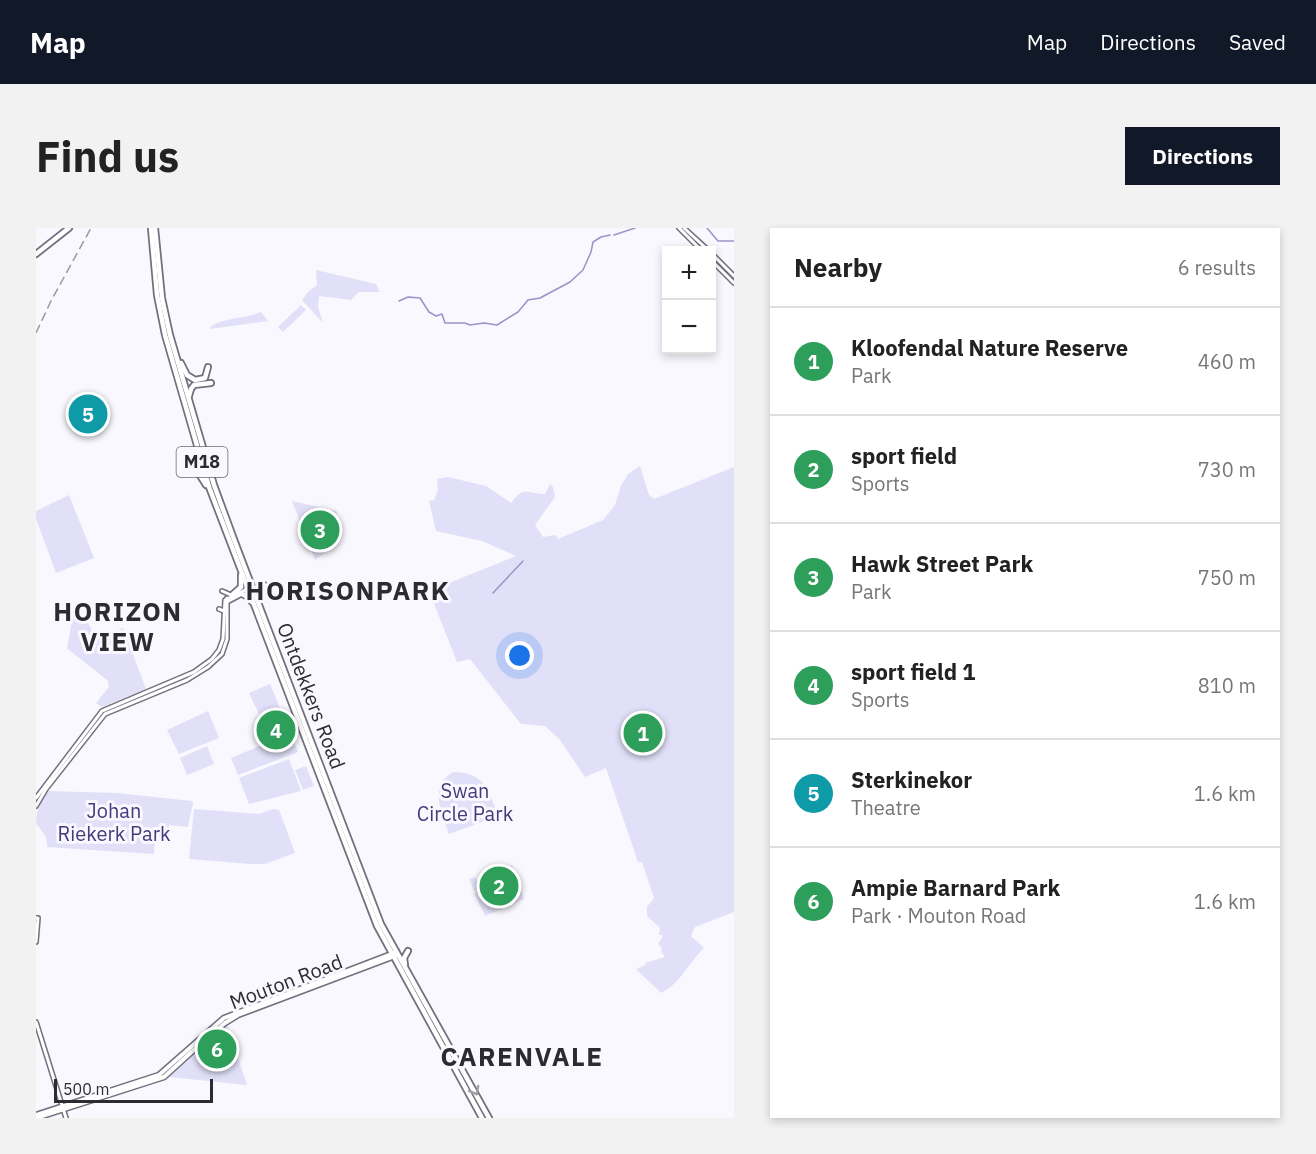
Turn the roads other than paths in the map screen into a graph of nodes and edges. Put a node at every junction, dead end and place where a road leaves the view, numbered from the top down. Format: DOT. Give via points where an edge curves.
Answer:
graph roads {
  1 [pos="69,228"];
  2 [pos="151,228"];
  3 [pos="155,228"];
  4 [pos="679,228"];
  5 [pos="684,228"];
  6 [pos="697,246"];
  7 [pos="704,246"];
  8 [pos="36,254"];
  9 [pos="716,259"];
  10 [pos="716,266"];
  11 [pos="734,276"];
  12 [pos="734,283"];
  13 [pos="165,323"];
  14 [pos="167,335"];
  15 [pos="173,344"];
  16 [pos="208,367"];
  17 [pos="189,378"];
  18 [pos="190,402"];
  19 [pos="189,469"];
  20 [pos="212,495"];
  21 [pos="234,550"];
  22 [pos="264,585"];
  23 [pos="251,589"];
  24 [pos="222,591"];
  25 [pos="242,594"];
  26 [pos="233,596"];
  27 [pos="259,608"];
  28 [pos="219,609"];
  29 [pos="226,612"];
  30 [pos="188,676"];
  31 [pos="180,678"];
  32 [pos="310,738"];
  33 [pos="317,742"];
  34 [pos="36,798"];
  35 [pos="36,806"];
  36 [pos="37,918"];
  37 [pos="36,942"];
  38 [pos="408,951"];
  39 [pos="395,955"];
  40 [pos="409,976"];
  41 [pos="36,1022"];
  42 [pos="63,1108"];
  43 [pos="36,1116"];
  44 [pos="66,1118"];
  45 [pos="482,1118"];
  46 [pos="489,1118"];
  1 -- 8 [label="main road"];
  2 -- 13 [label="main road, Ontdekkers Road / M18" via="157,295"];
  3 -- 13 [label="main road, Ontdekkers Road / M18"];
  4 -- 6 [label="street"];
  5 -- 7 [label="street"];
  9 -- 11 [label="street"];
  10 -- 12 [label="street"];
  13 -- 14 [label="main road, Ontdekkers Road / M18"];
  14 -- 15 [label="main road, Ontdekkers Road / M18"];
  14 -- 20 [label="main road, Ontdekkers Road / M18"];
  15 -- 17 [label="main road"];
  15 -- 18 [label="main road, Ontdekkers Road / M18"];
  16 -- 17 [label="main road" via="203,379"];
  17 -- 18 [label="main road" via="211,382 193,386"];
  18 -- 23 [label="main road, Ontdekkers Road / M18"];
  19 -- 20 [label="main road" via="198,473"];
  20 -- 21 [label="main road, Ontdekkers Road / M18"];
  21 -- 23 [label="main road, Ontdekkers Road / M18"];
  21 -- 26 [label="main road" via="242,582"];
  22 -- 27 [label="main road" via="258,595"];
  23 -- 25 [label="street"];
  23 -- 26 [label="street"];
  23 -- 27 [label="main road, Ontdekkers Road / M18"];
  24 -- 26 [label="street"];
  25 -- 26 [label="street"];
  25 -- 27 [label="main road"];
  26 -- 29 [label="street"];
  26 -- 29 [label="street" via="227,600"];
  27 -- 32 [label="main road, Ontdekkers Road / M18"];
  27 -- 39 [label="main road, Ontdekkers Road / M18" via="377,926"];
  28 -- 29 [label="street"];
  29 -- 30 [label="street" via="219,650"];
  30 -- 31 [label="street"];
  30 -- 31 [label="street" via="183,671"];
  30 -- 35 [label="street" via="185,681 105,714"];
  31 -- 34 [label="street" via="102,711"];
  32 -- 33 [label="main road"];
  32 -- 39 [label="main road, Ontdekkers Road / M18"];
  36 -- 37 [label="street"];
  38 -- 40 [label="main road" via="404,960"];
  39 -- 40 [label="main road, Ontdekkers Road / M18"];
  39 -- 42 [label="main road, Mouton Road" via="238,1016 166,1073"];
  39 -- 45 [label="main road, Ontdekkers Road / M18"];
  40 -- 46 [label="main road, Ontdekkers Road / M18, one-way"];
  41 -- 42 [label="street"];
  42 -- 43 [label="main road"];
  42 -- 44 [label="street"];
}
